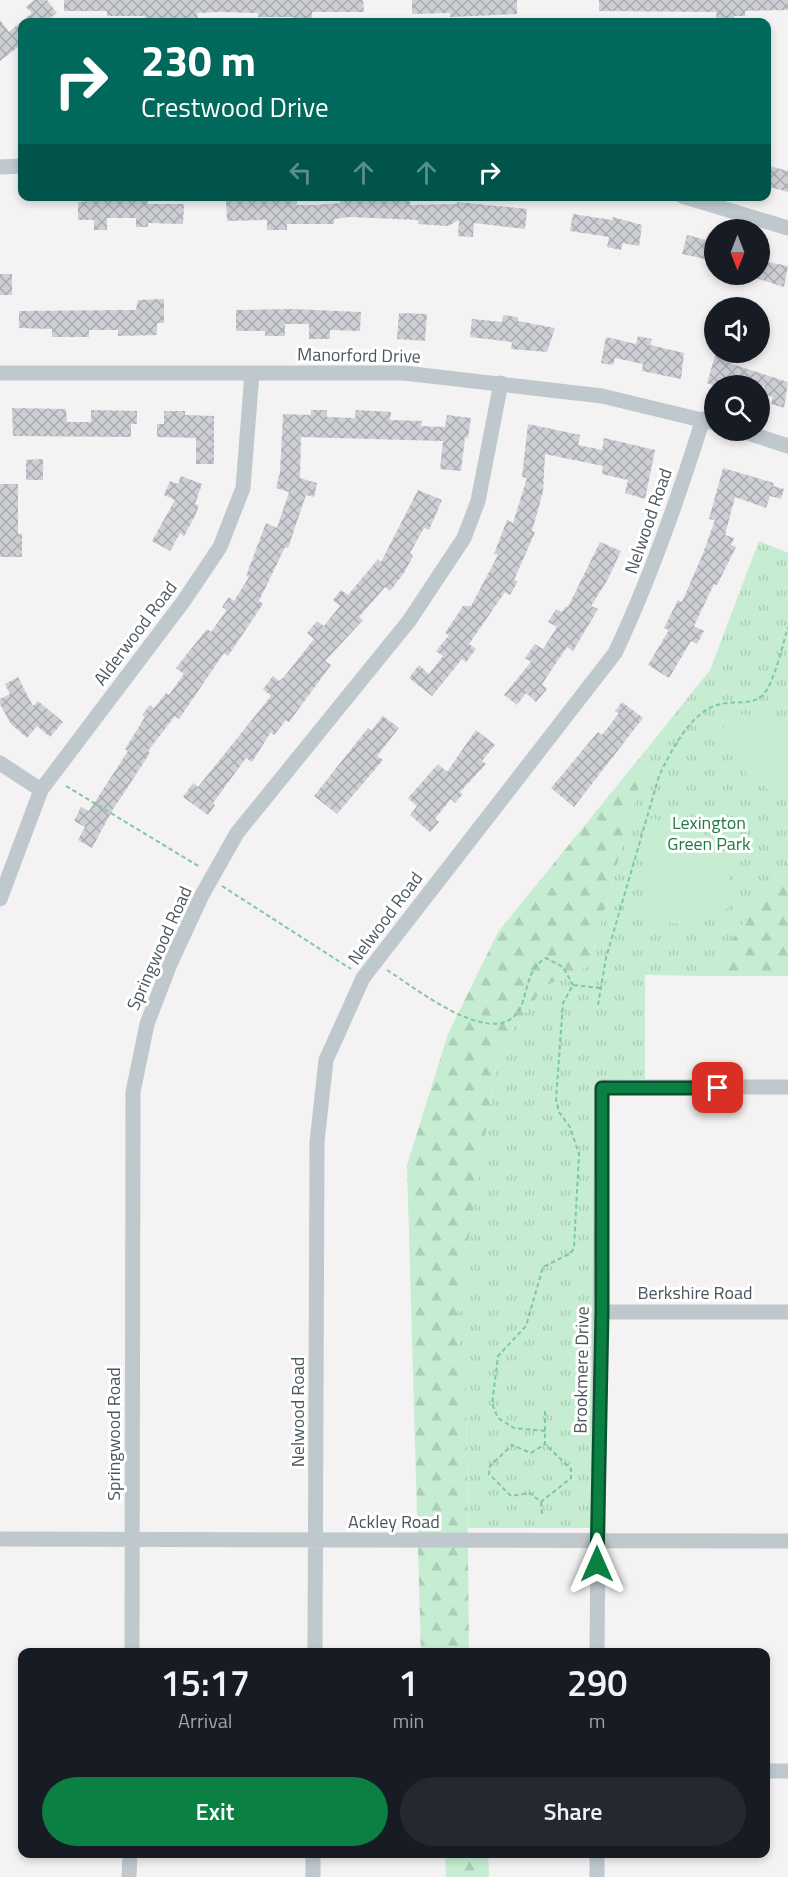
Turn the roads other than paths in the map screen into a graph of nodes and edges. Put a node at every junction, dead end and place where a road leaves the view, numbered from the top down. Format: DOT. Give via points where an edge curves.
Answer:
graph roads {
  1 [pos="18,166"];
  2 [pos="0,167"];
  3 [pos="699,201"];
  4 [pos="788,228"];
  5 [pos="0,373"];
  6 [pos="252,373"];
  7 [pos="501,383"];
  8 [pos="704,420"];
  9 [pos="704,431"];
  10 [pos="770,440"];
  11 [pos="788,446"];
  12 [pos="0,763"];
  13 [pos="41,790"];
  14 [pos="0,899"];
  15 [pos="788,1088"];
  16 [pos="602,1312"];
  17 [pos="788,1312"];
  18 [pos="0,1539"];
  19 [pos="133,1541"];
  20 [pos="317,1541"];
  21 [pos="597,1541"];
  22 [pos="788,1541"];
  23 [pos="132,1648"];
  24 [pos="315,1648"];
  25 [pos="597,1648"];
  26 [pos="770,1771"];
  27 [pos="788,1771"];
  28 [pos="129,1858"];
  29 [pos="313,1858"];
  30 [pos="597,1858"];
  31 [pos="129,1877"];
  32 [pos="313,1877"];
  33 [pos="597,1877"];
  1 -- 2 [label="street"];
  3 -- 4 [label="street"];
  5 -- 6 [label="street, Manorford Drive"];
  6 -- 7 [label="street, Manorford Drive" via="404,373"];
  6 -- 13 [label="street, Alderwood Road" via="243,488 220,547"];
  7 -- 8 [label="street, Manorford Drive" via="602,396"];
  7 -- 19 [label="street, Springwood Road" via="478,501 464,538 409,621 237,833 202,895 147,1024 133,1092"];
  9 -- 20 [label="street, Nelwood Road" via="643,593 615,652 363,978 326,1060 317,1142"];
  10 -- 11 [label="street"];
  12 -- 13 [label="street"];
  13 -- 14 [label="street, Alderwood Road"];
  15 -- 16 [label="street, Brookmere Drive" via="602,1088"];
  16 -- 17 [label="street, Berkshire Road"];
  16 -- 21 [label="street, Brookmere Drive"];
  18 -- 19 [label="street, Ackley Road"];
  19 -- 20 [label="street, Ackley Road"];
  19 -- 23 [label="street, Springwood Road"];
  20 -- 21 [label="street, Ackley Road"];
  20 -- 24 [label="street, Nelwood Road"];
  21 -- 22 [label="street, Ackley Road"];
  21 -- 25 [label="street, Brookmere Drive"];
  26 -- 27 [label="street"];
  28 -- 31 [label="street"];
  29 -- 32 [label="street"];
  30 -- 33 [label="street"];
}
